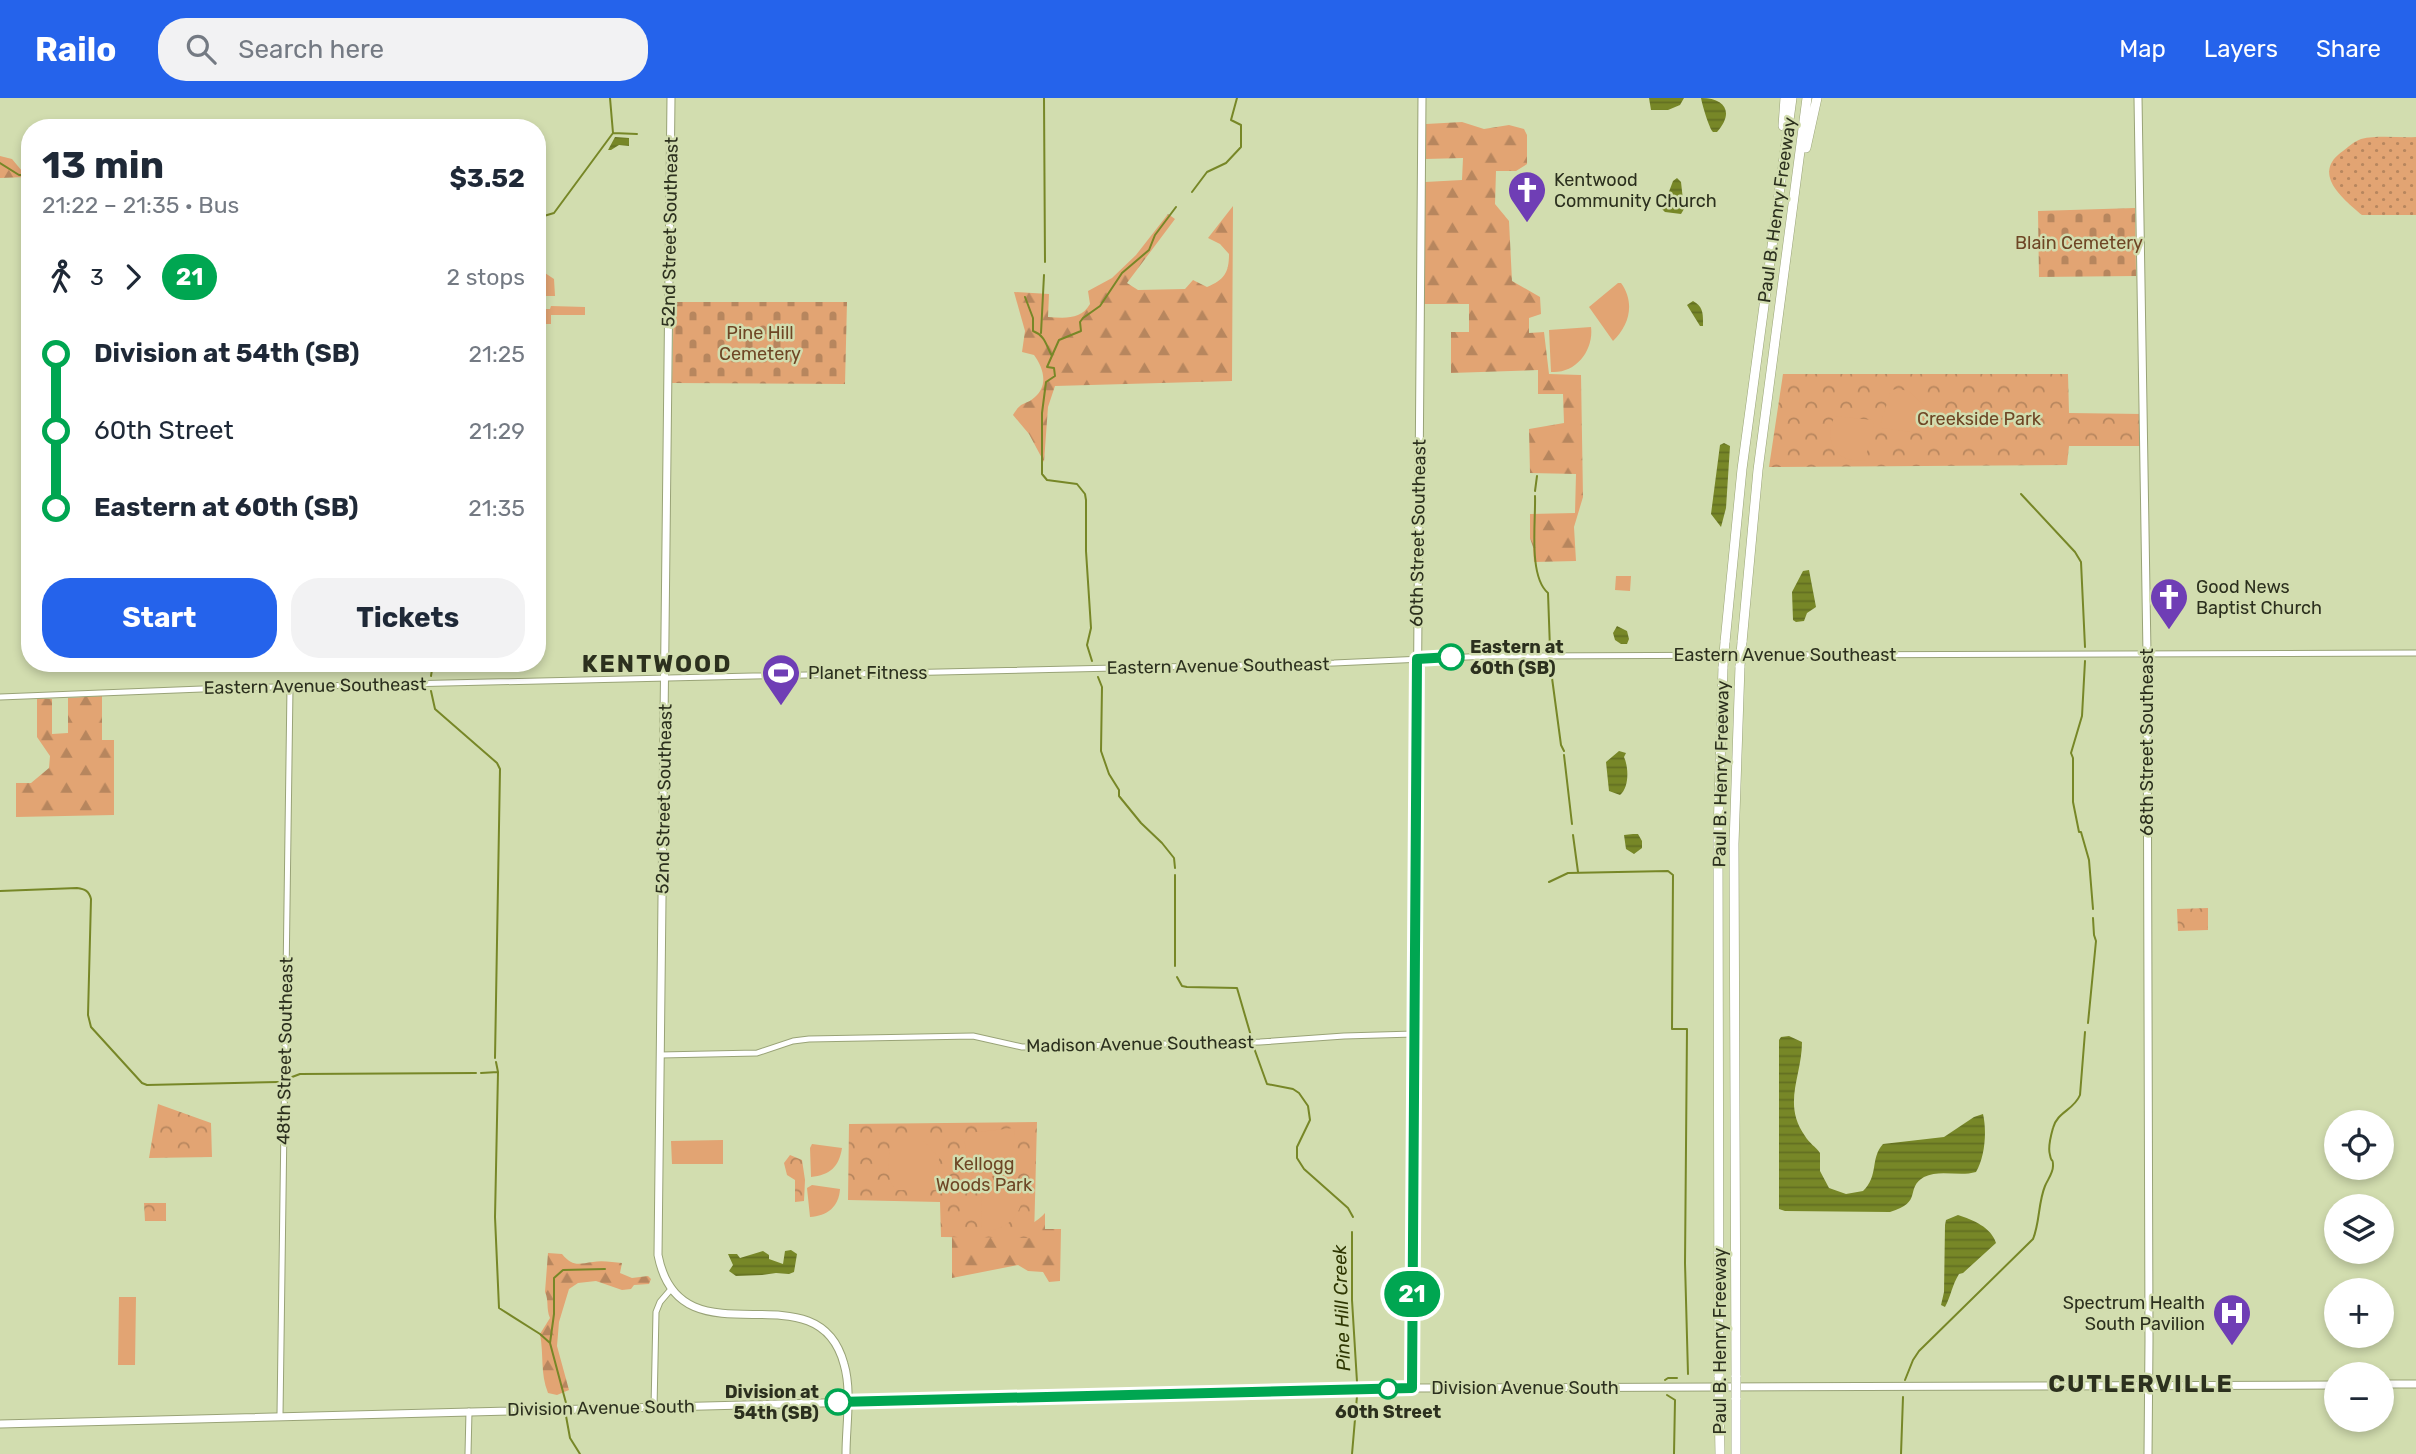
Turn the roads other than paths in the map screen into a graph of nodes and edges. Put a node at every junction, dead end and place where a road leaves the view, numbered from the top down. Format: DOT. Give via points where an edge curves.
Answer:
graph roads {
  1 [pos="671,98"];
  2 [pos="1422,98"];
  3 [pos="1785,98"];
  4 [pos="1792,98"];
  5 [pos="1807,98"];
  6 [pos="1817,98"];
  7 [pos="2138,98"];
  8 [pos="1765,291"];
  9 [pos="1777,326"];
  10 [pos="2147,653"];
  11 [pos="2416,653"];
  12 [pos="1417,659"];
  13 [pos="666,679"];
  14 [pos="290,687"];
  15 [pos="0,695"];
  16 [pos="1414,1034"];
  17 [pos="660,1055"];
  18 [pos="672,1288"];
  19 [pos="2394,1384"];
  20 [pos="2416,1384"];
  21 [pos="2324,1385"];
  22 [pos="2149,1386"];
  23 [pos="1412,1388"];
  24 [pos="846,1402"];
  25 [pos="654,1408"];
  26 [pos="469,1411"];
  27 [pos="280,1415"];
  28 [pos="0,1424"];
  29 [pos="1736,1453"];
  30 [pos="468,1454"];
  31 [pos="846,1454"];
  32 [pos="1719,1454"];
  33 [pos="2148,1454"];
  1 -- 13 [label="main road, 52nd Street Southeast"];
  2 -- 12 [label="main road, 60th Street Southeast"];
  3 -- 8 [label="highway"];
  4 -- 8 [label="highway, Paul B. Henry Freeway"];
  5 -- 9 [label="highway, Paul B. Henry Freeway"];
  6 -- 9 [label="highway"];
  7 -- 10 [label="main road, 68th Street Southeast"];
  8 -- 32 [label="highway, Paul B. Henry Freeway, bridge" via="1741,469 1723,667 1718,834"];
  9 -- 29 [label="highway, Paul B. Henry Freeway, bridge" via="1755,493 1740,667 1734,844"];
  10 -- 11 [label="street, Eastern Avenue Southeast"];
  10 -- 12 [label="street, Eastern Avenue Southeast"];
  10 -- 22 [label="main road, 68th Street Southeast"];
  12 -- 13 [label="street, Eastern Avenue Southeast"];
  12 -- 16 [label="main road, 60th Street Southeast"];
  13 -- 14 [label="street, Eastern Avenue Southeast"];
  13 -- 17 [label="main road, 52nd Street Southeast"];
  14 -- 15 [label="street, Eastern Avenue Southeast"];
  14 -- 27 [label="street, 48th Street Southeast"];
  16 -- 17 [label="street, Madison Avenue Southeast" via="1022,1047 973,1036 809,1039 757,1053"];
  16 -- 23 [label="main road, 60th Street Southeast"];
  17 -- 18 [label="main road, 52nd Street Southeast" via="658,1255"];
  18 -- 24 [label="main road" via="692,1306 710,1313 782,1314 819,1327 841,1354"];
  18 -- 25 [label="street" via="656,1312"];
  19 -- 20 [label="main road"];
  21 -- 22 [label="main road, Division Avenue South"];
  22 -- 23 [label="main road, Division Avenue South"];
  22 -- 33 [label="main road, 68th Street Southeast"];
  23 -- 24 [label="main road, Division Avenue South"];
  24 -- 25 [label="main road, Division Avenue South"];
  24 -- 31 [label="main road"];
  25 -- 26 [label="main road, Division Avenue South"];
  26 -- 27 [label="main road, Division Avenue South"];
  26 -- 30 [label="street"];
  27 -- 28 [label="main road, Division Avenue South"];
}
